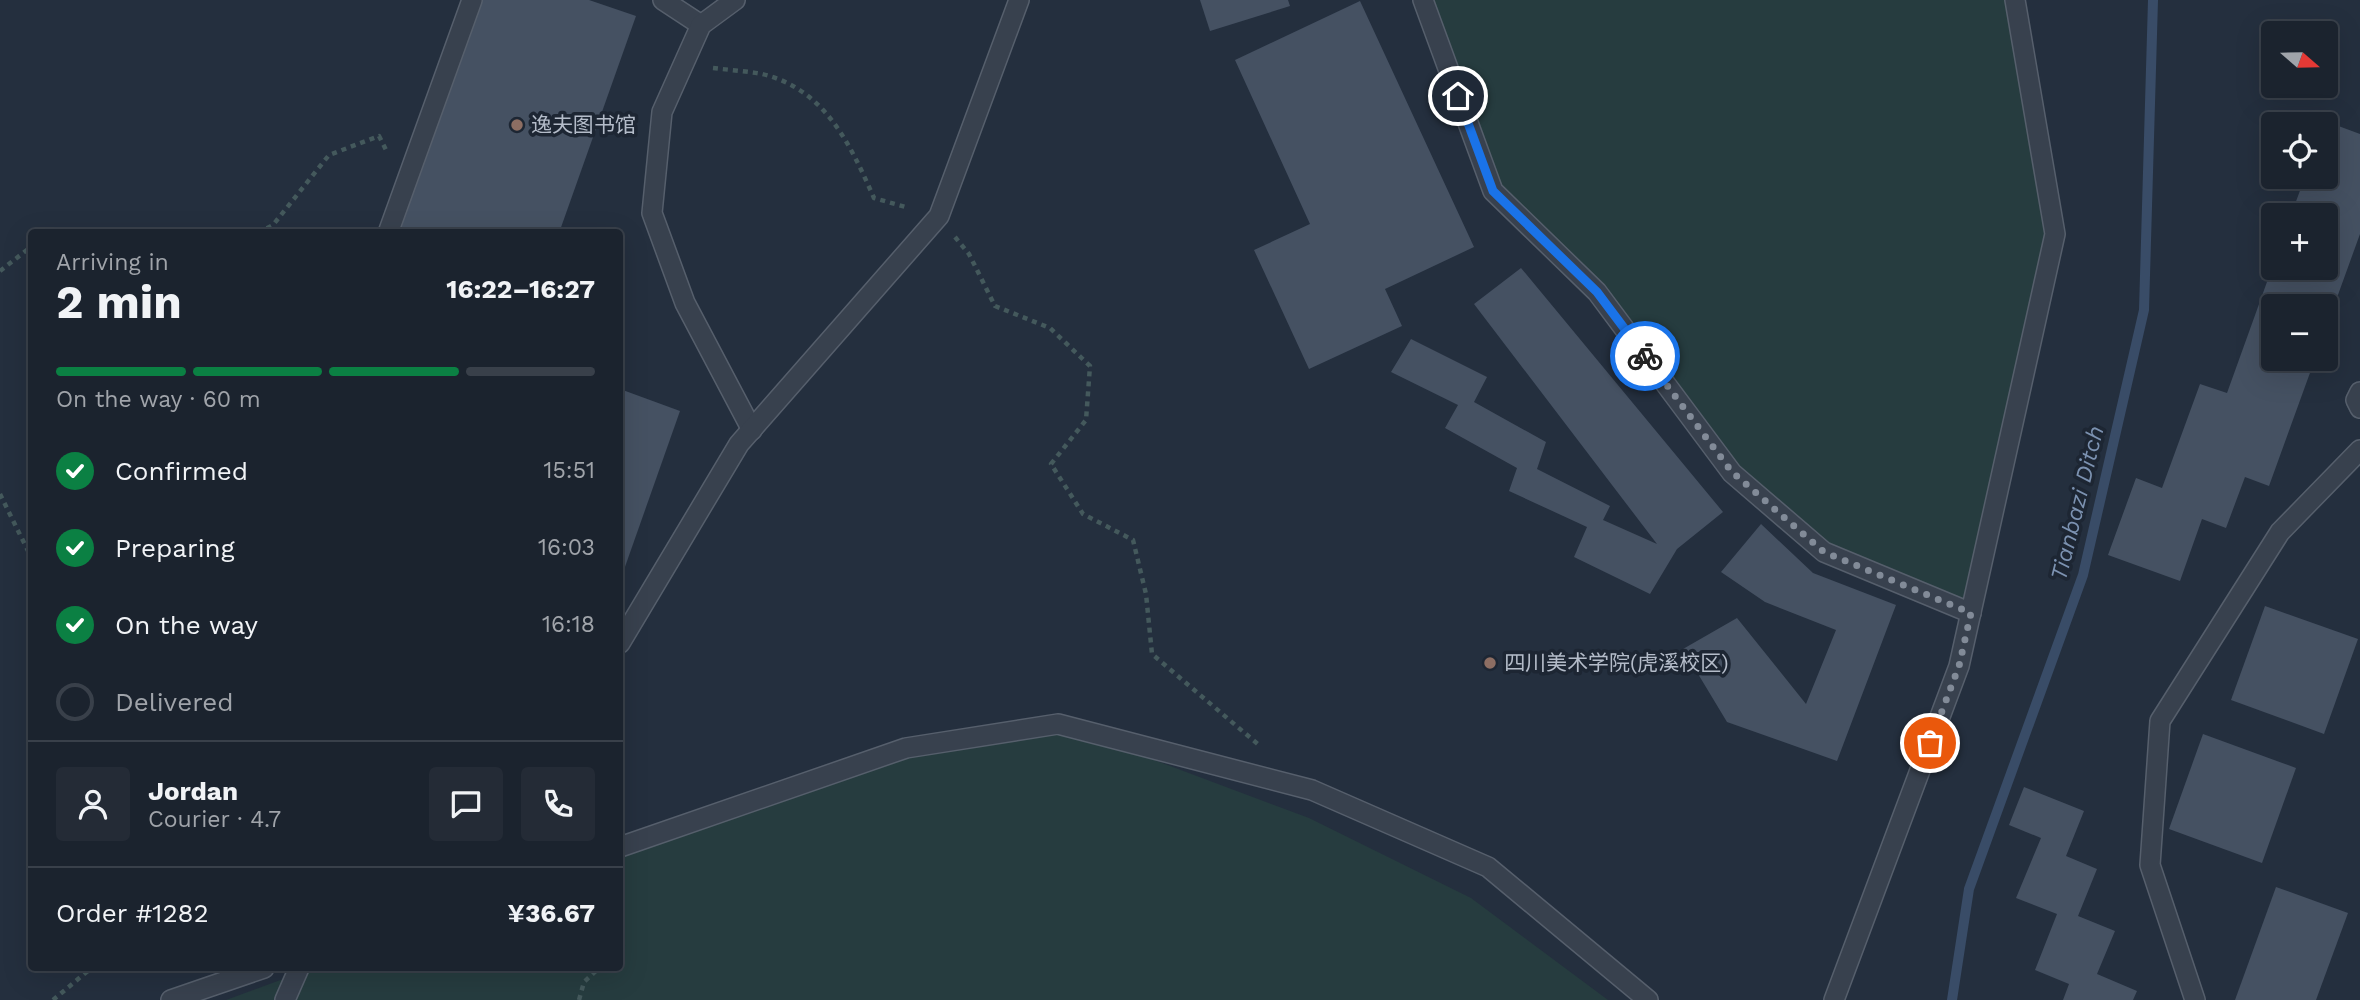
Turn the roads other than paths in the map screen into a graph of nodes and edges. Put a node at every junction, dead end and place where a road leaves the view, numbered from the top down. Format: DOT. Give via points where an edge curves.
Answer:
graph roads {
  1 [pos="472,0"];
  2 [pos="663,0"];
  3 [pos="735,0"];
  4 [pos="1019,0"];
  5 [pos="1423,0"];
  6 [pos="2015,0"];
  7 [pos="698,33"];
  8 [pos="389,229"];
  9 [pos="2360,392"];
  10 [pos="2360,408"];
  11 [pos="752,430"];
  12 [pos="2360,450"];
  13 [pos="1971,613"];
  14 [pos="623,638"];
  15 [pos="623,845"];
  16 [pos="255,971"];
  17 [pos="298,971"];
  18 [pos="171,1000"];
  19 [pos="285,1000"];
  20 [pos="1648,1000"];
  21 [pos="1834,1000"];
  22 [pos="2195,1000"];
  1 -- 8 [label="lane"];
  2 -- 7 [label="lane"];
  3 -- 7 [label="lane"];
  4 -- 11 [label="lane" via="939,216"];
  5 -- 13 [label="lane" via="1493,191 1597,292 1732,472 1824,552"];
  6 -- 13 [label="lane" via="2055,233"];
  7 -- 11 [label="lane" via="662,112 652,213 685,303"];
  9 -- 10 [label="lane" via="2356,400"];
  11 -- 14 [label="lane"];
  12 -- 22 [label="lane" via="2280,532 2160,721 2150,865"];
  13 -- 21 [label="lane" via="1959,666"];
  15 -- 20 [label="lane" via="906,748 1058,724 1312,790 1488,867"];
  16 -- 18 [label="lane"];
  17 -- 19 [label="lane"];
}
